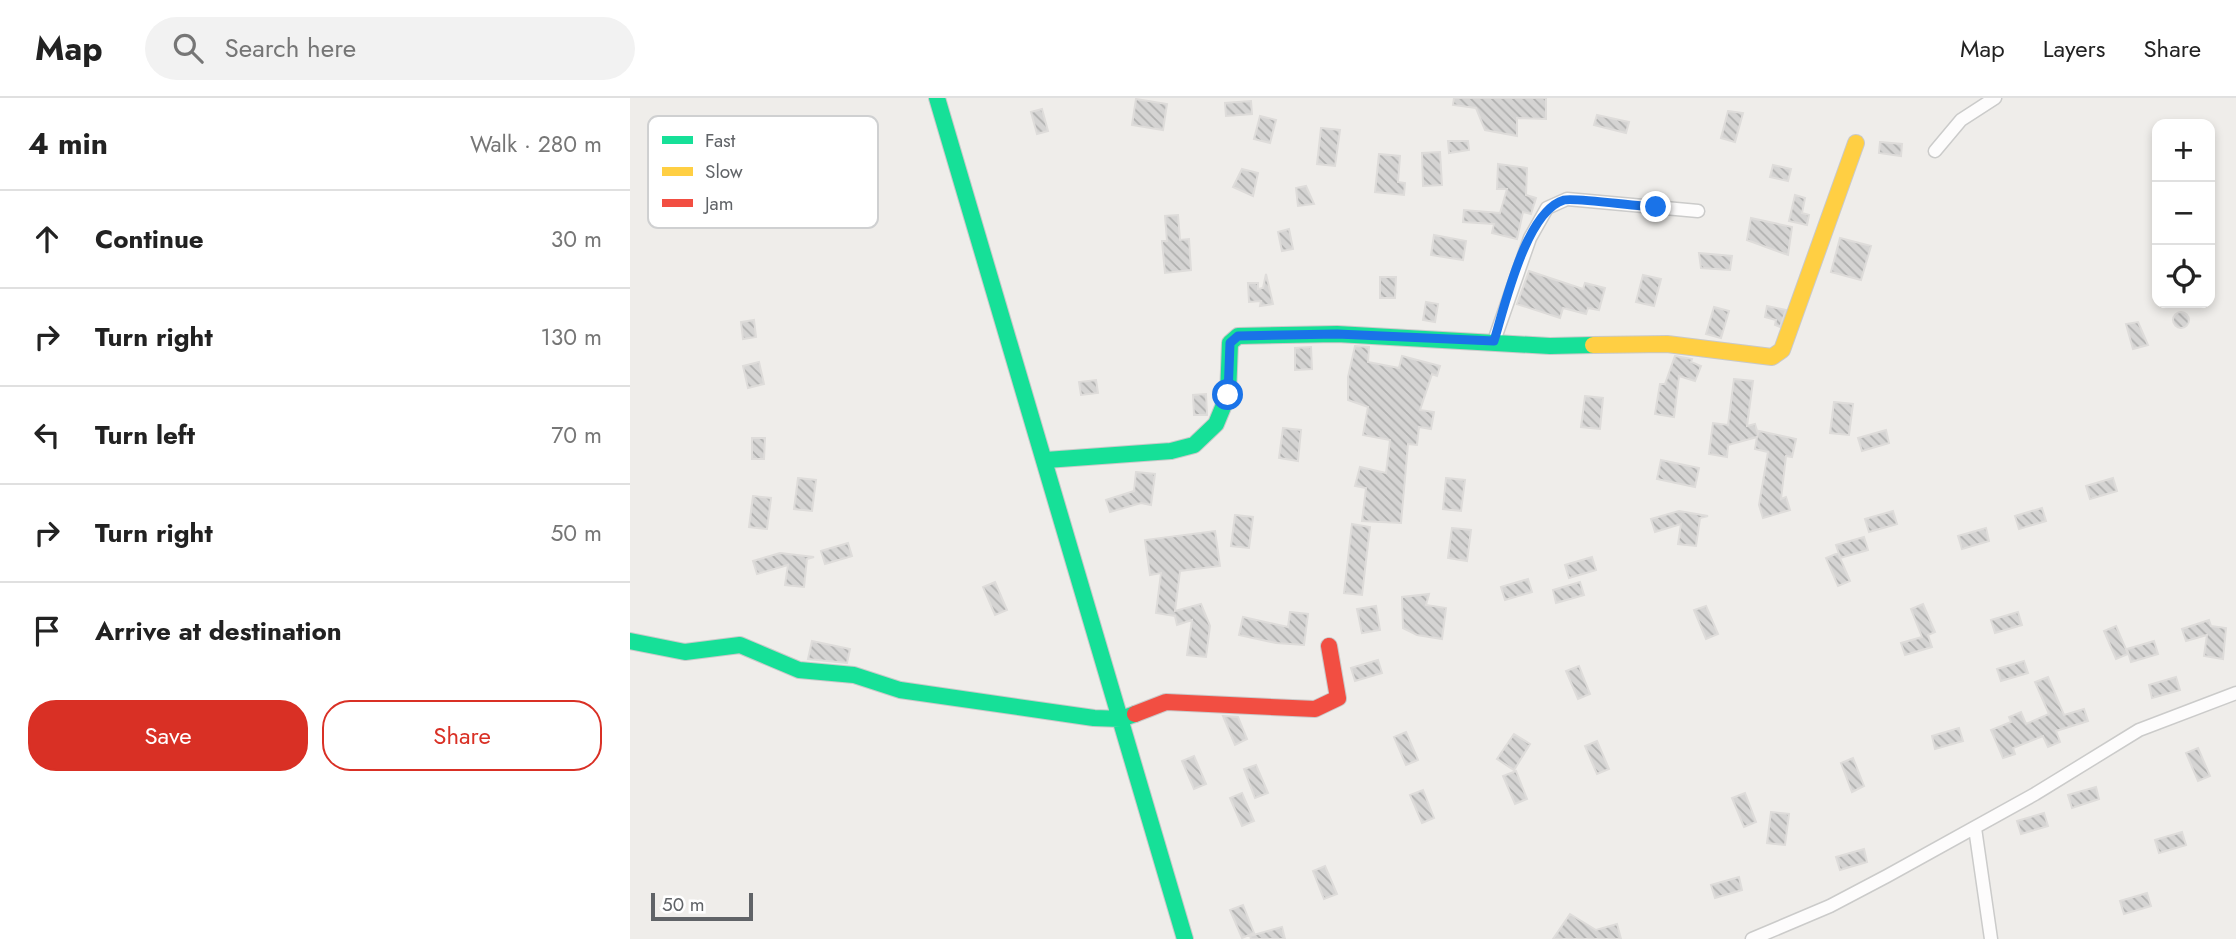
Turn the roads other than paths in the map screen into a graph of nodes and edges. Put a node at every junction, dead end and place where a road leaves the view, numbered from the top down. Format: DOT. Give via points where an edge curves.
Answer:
graph roads {
  1 [pos="937,98"];
  2 [pos="1995,98"];
  3 [pos="1856,143"];
  4 [pos="1935,151"];
  5 [pos="1698,211"];
  6 [pos="1494,341"];
  7 [pos="1046,460"];
  8 [pos="630,641"];
  9 [pos="1329,646"];
  10 [pos="2236,693"];
  11 [pos="1121,719"];
  12 [pos="1975,828"];
  13 [pos="1185,939"];
  14 [pos="1752,939"];
  15 [pos="1992,939"];
  1 -- 7 [label="main road"];
  2 -- 4 [label="street" via="1961,120"];
  3 -- 6 [label="main road" via="1790,332 1782,350 1772,357 1667,344 1550,346"];
  5 -- 6 [label="street" via="1567,199 1547,208 1519,264"];
  6 -- 7 [label="main road" via="1337,334 1238,336 1230,343 1228,395 1216,424 1195,445 1171,451"];
  7 -- 11 [label="main road"];
  8 -- 11 [label="main road" via="685,652 740,645 799,670 854,675 900,691"];
  9 -- 11 [label="main road" via="1338,698 1315,709 1166,702"];
  10 -- 12 [label="street" via="2139,730"];
  11 -- 13 [label="main road"];
  12 -- 14 [label="street" via="1830,906"];
  12 -- 15 [label="street"];
}
